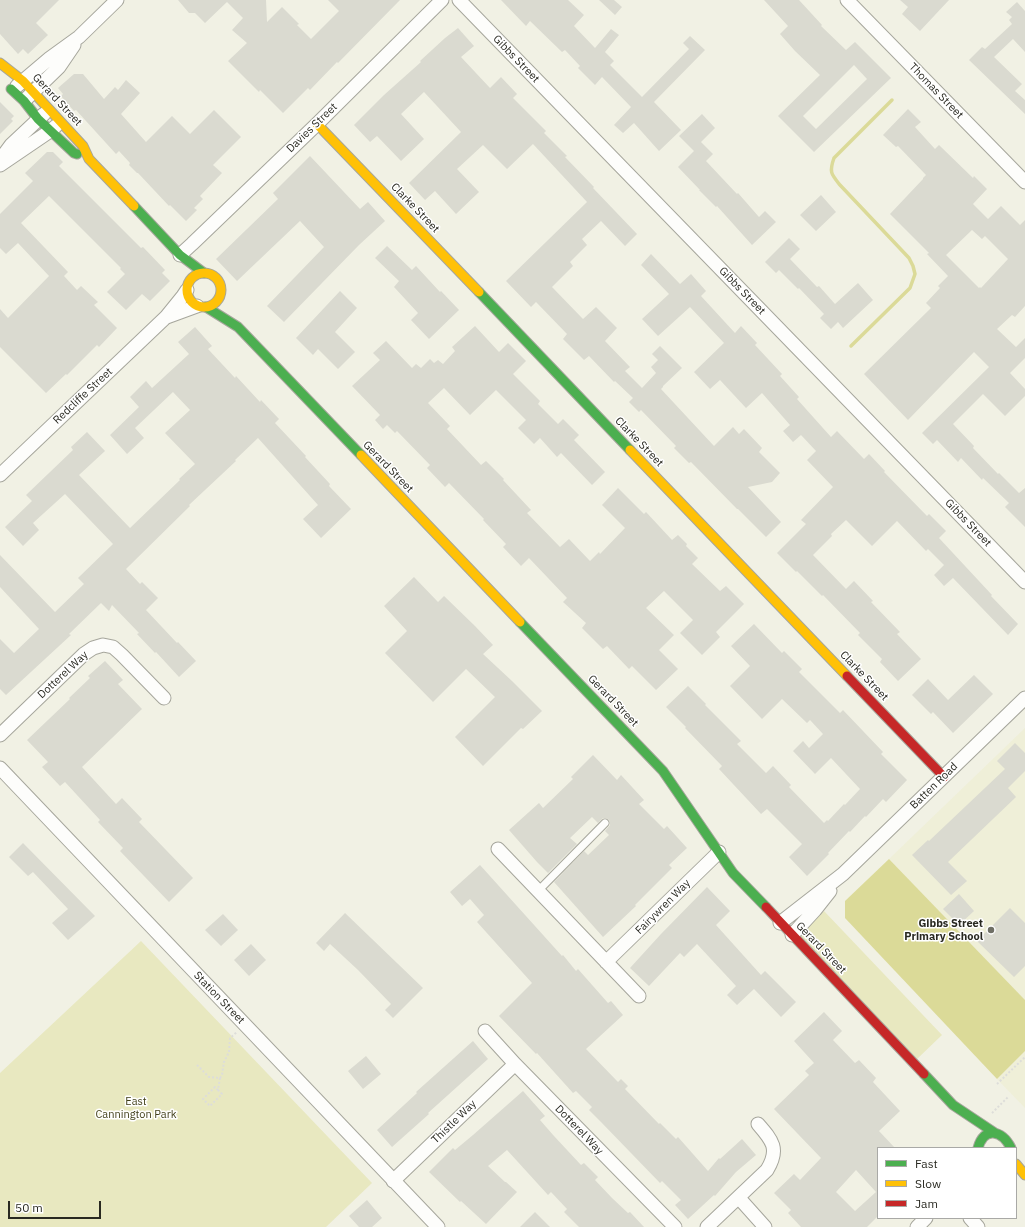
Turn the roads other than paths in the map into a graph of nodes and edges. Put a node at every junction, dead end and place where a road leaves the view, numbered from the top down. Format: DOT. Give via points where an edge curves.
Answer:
graph roads {
  1 [pos="117,0"];
  2 [pos="442,0"];
  3 [pos="459,0"];
  4 [pos="847,0"];
  5 [pos="79,37"];
  6 [pos="0,63"];
  7 [pos="6,81"];
  8 [pos="23,81"];
  9 [pos="28,96"];
  10 [pos="49,109"];
  11 [pos="38,119"];
  12 [pos="60,122"];
  13 [pos="317,124"];
  14 [pos="50,131"];
  15 [pos="89,159"];
  16 [pos="0,160"];
  17 [pos="0,165"];
  18 [pos="1025,182"];
  19 [pos="180,255"];
  20 [pos="204,273"];
  21 [pos="188,286"];
  22 [pos="221,291"];
  23 [pos="201,306"];
  24 [pos="166,317"];
  25 [pos="238,327"];
  26 [pos="0,475"];
  27 [pos="1025,582"];
  28 [pos="164,698"];
  29 [pos="1025,698"];
  30 [pos="0,735"];
  31 [pos="0,768"];
  32 [pos="944,776"];
  33 [pos="605,823"];
  34 [pos="498,849"];
  35 [pos="719,852"];
  36 [pos="843,874"];
  37 [pos="538,891"];
  38 [pos="780,923"];
  39 [pos="792,935"];
  40 [pos="606,962"];
  41 [pos="638,996"];
  42 [pos="485,1030"];
  43 [pos="515,1064"];
  44 [pos="954,1105"];
  45 [pos="965,1123"];
  46 [pos="758,1124"];
  47 [pos="995,1133"];
  48 [pos="973,1136"];
  49 [pos="978,1146"];
  50 [pos="1011,1147"];
  51 [pos="1017,1165"];
  52 [pos="1025,1175"];
  53 [pos="393,1181"];
  54 [pos="739,1198"];
  55 [pos="925,1219"];
  56 [pos="971,1219"];
  57 [pos="438,1227"];
  58 [pos="675,1227"];
  59 [pos="707,1227"];
  60 [pos="765,1227"];
  61 [pos="917,1227"];
  62 [pos="978,1227"];
  1 -- 5 [label="street"];
  2 -- 13 [label="street, Davies Street"];
  3 -- 27 [label="street, Gibbs Street"];
  4 -- 18 [label="street, Thomas Street"];
  5 -- 8 [label="street"];
  5 -- 9 [label="street" via="58,68"];
  6 -- 8 [label="street, Gerard Street"];
  7 -- 8 [label="street"];
  7 -- 9 [label="street, Gerard Street"];
  8 -- 9 [label="street, Gerard Street"];
  9 -- 10 [label="street, Gerard Street"];
  9 -- 11 [label="street, Gerard Street"];
  10 -- 11 [label="street"];
  10 -- 12 [label="street, Gerard Street"];
  11 -- 14 [label="street, Gerard Street"];
  11 -- 16 [label="street" via="11,145"];
  12 -- 14 [label="street"];
  12 -- 15 [label="street, Gerard Street" via="83,146"];
  13 -- 19 [label="street, Davies Street"];
  13 -- 32 [label="street, Clarke Street"];
  14 -- 15 [label="street, Gerard Street" via="74,153"];
  14 -- 17 [label="street"];
  15 -- 19 [label="street, Gerard Street"];
  19 -- 20 [label="street, Gerard Street"];
  19 -- 21 [label="street, Gerard Street"];
  20 -- 21 [label="street" via="195,275"];
  20 -- 22 [label="street" via="210,274 218,281"];
  21 -- 23 [label="street" via="190,300 193,304"];
  21 -- 24 [label="street, Redcliffe Street"];
  22 -- 23 [label="street" via="216,302"];
  22 -- 25 [label="street, Gerard Street"];
  23 -- 24 [label="street, Redcliffe Street"];
  23 -- 25 [label="street, Gerard Street" via="213,310"];
  24 -- 26 [label="street, Redcliffe Street"];
  25 -- 35 [label="street, Gerard Street" via="663,771"];
  28 -- 30 [label="street, Dotterel Way" via="113,647 103,645 84,654"];
  29 -- 32 [label="street, Batten Road"];
  31 -- 53 [label="street, Station Street"];
  32 -- 36 [label="street, Batten Road"];
  33 -- 37 [label="lane"];
  34 -- 37 [label="street"];
  35 -- 38 [label="street, Gerard Street" via="733,872"];
  35 -- 40 [label="street, Fairywren Way"];
  36 -- 38 [label="street, Batten Road"];
  36 -- 39 [label="street, Batten Road"];
  37 -- 40 [label="street"];
  38 -- 39 [label="street, Gerard Street"];
  39 -- 44 [label="street, Gerard Street"];
  40 -- 41 [label="street"];
  42 -- 43 [label="street, Dotterel Way"];
  43 -- 53 [label="street, Thistle Way"];
  43 -- 58 [label="street, Dotterel Way"];
  44 -- 45 [label="street, Gerard Street"];
  44 -- 47 [label="street, Gerard Street"];
  46 -- 54 [label="street" via="773,1144 772,1162"];
  47 -- 49 [label="street" via="981,1138"];
  47 -- 50 [label="street, Gerard Street" via="1006,1138"];
  48 -- 49 [label="street"];
  51 -- 52 [label="street"];
  53 -- 57 [label="street, Station Street"];
  54 -- 59 [label="street"];
  54 -- 60 [label="street"];
  55 -- 61 [label="street"];
  56 -- 62 [label="street"];
}
